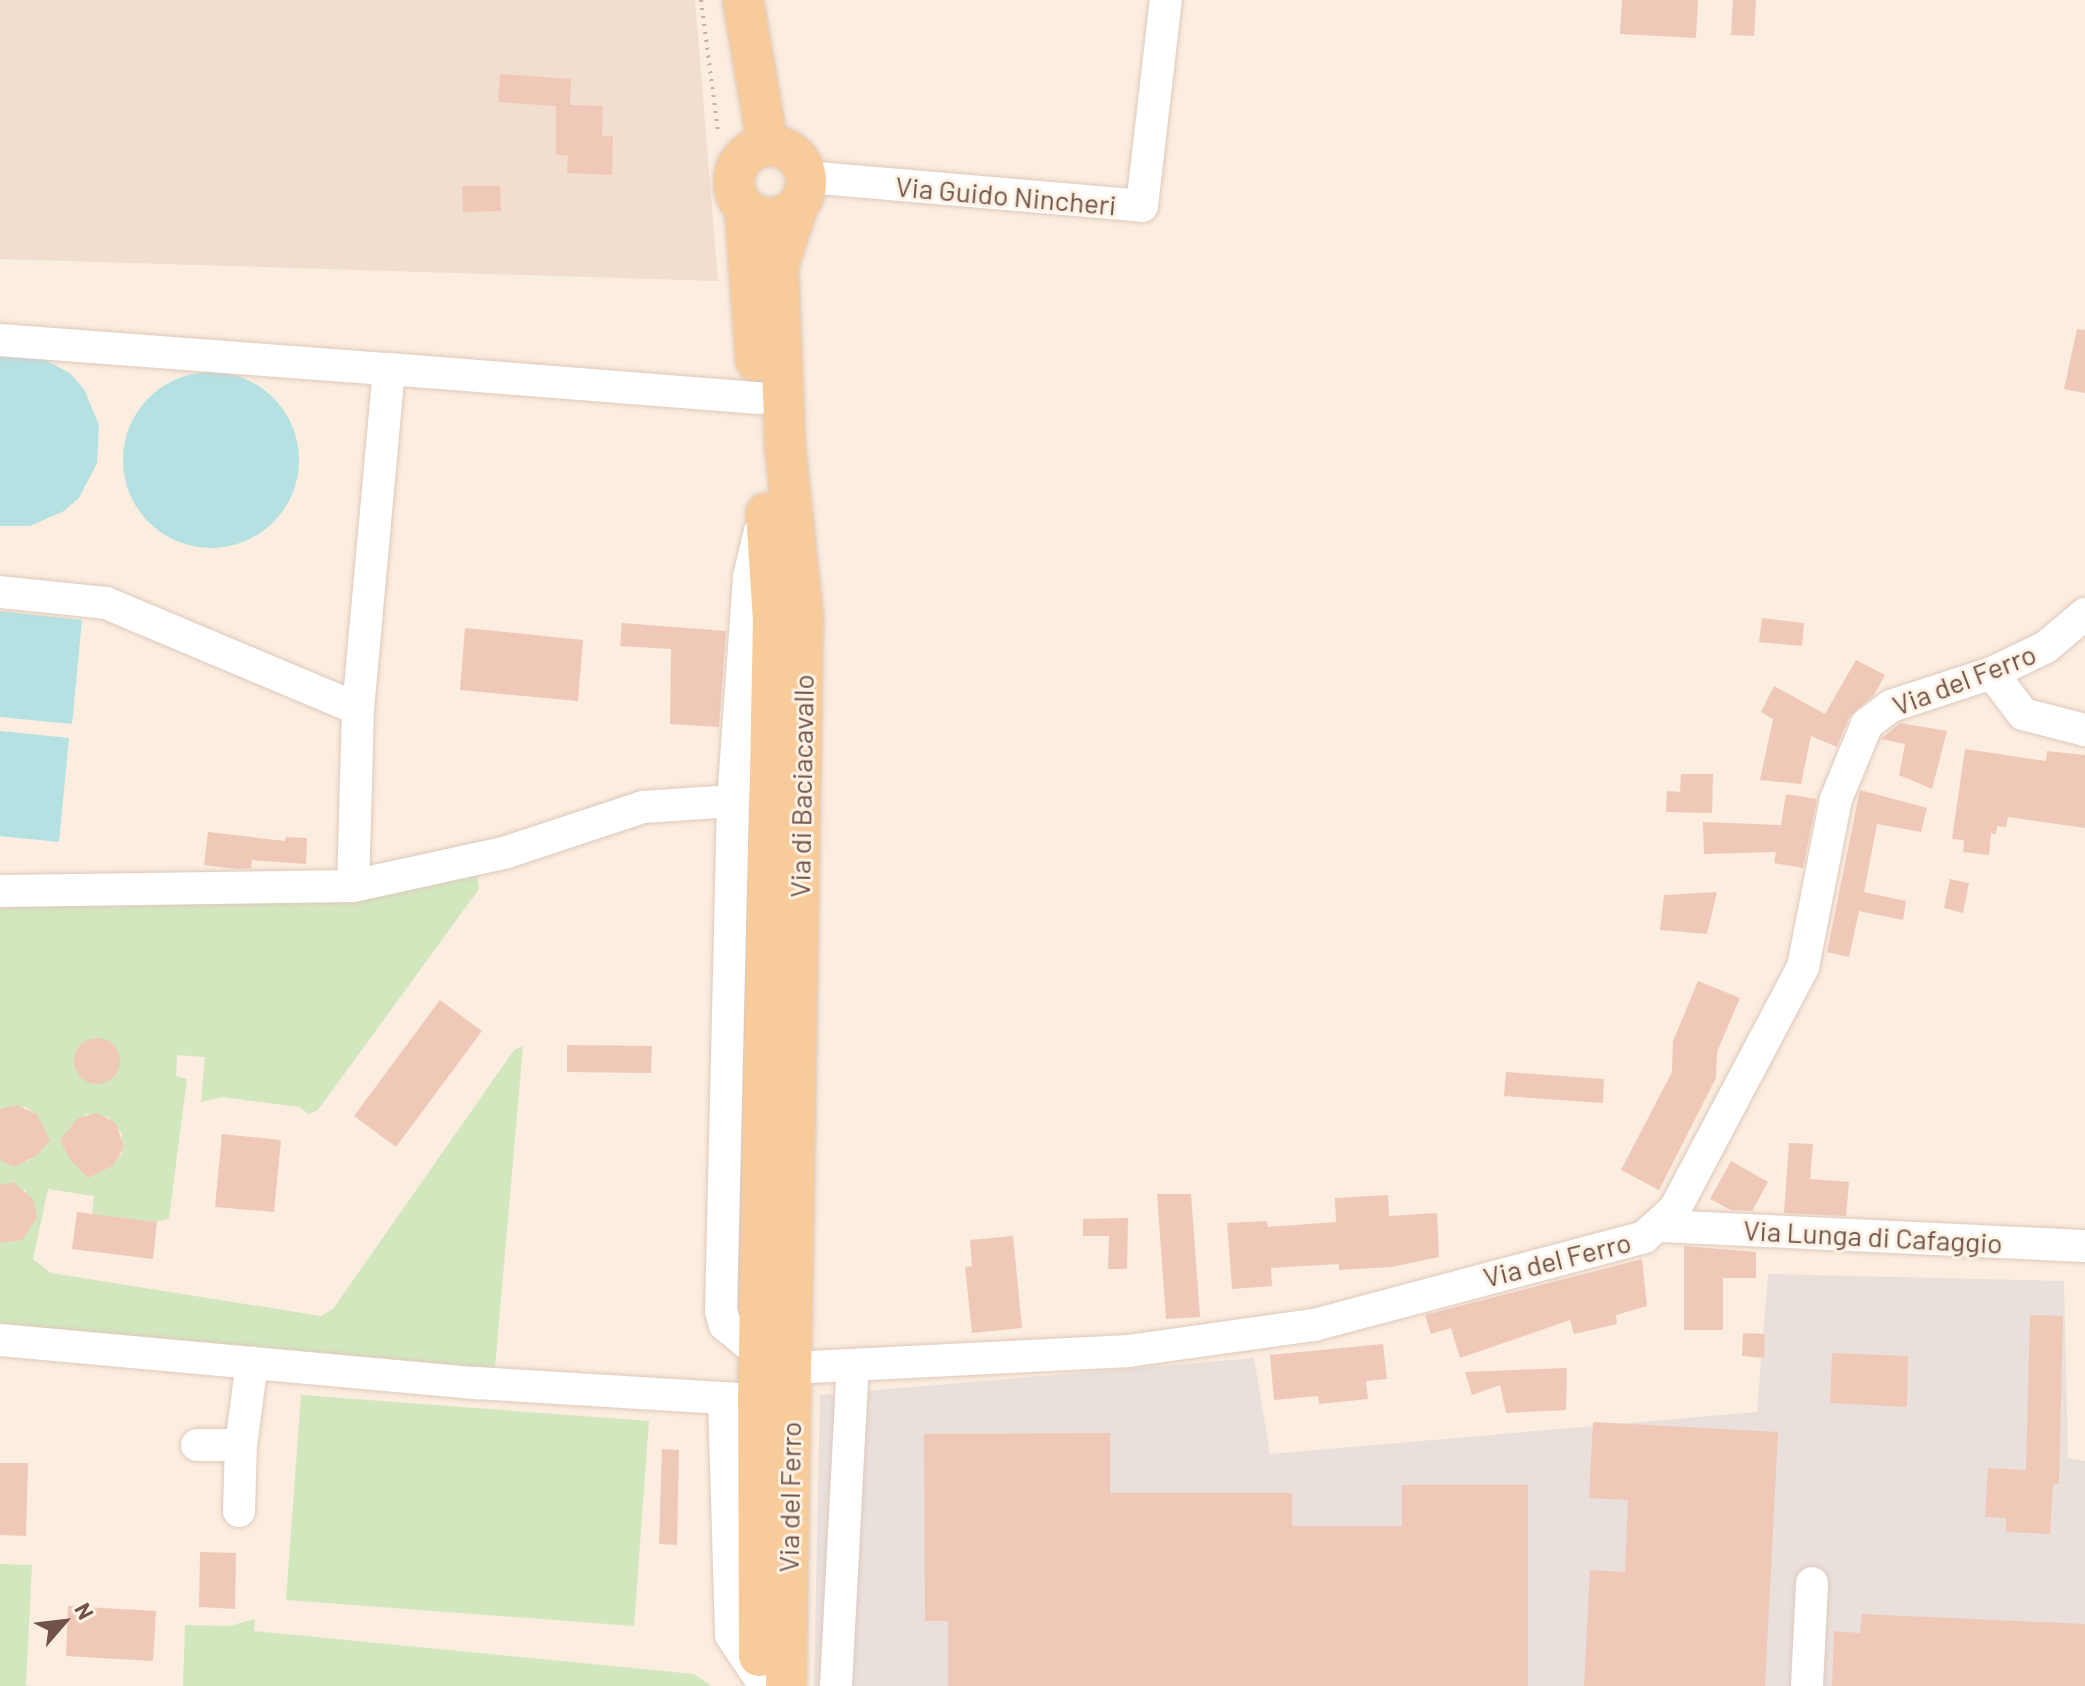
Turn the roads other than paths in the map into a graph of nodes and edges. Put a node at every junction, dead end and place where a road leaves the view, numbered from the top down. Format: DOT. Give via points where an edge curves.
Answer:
graph roads {
  1 [pos="743,0"];
  2 [pos="763,0"];
  3 [pos="1166,0"];
  4 [pos="750,66"];
  5 [pos="768,146"];
  6 [pos="802,193"];
  7 [pos="745,209"];
  8 [pos="0,340"];
  9 [pos="389,369"];
  10 [pos="759,398"];
  11 [pos="766,509"];
  12 [pos="0,592"];
  13 [pos="2085,614"];
  14 [pos="1992,673"];
  15 [pos="358,709"];
  16 [pos="2085,730"];
  17 [pos="733,801"];
  18 [pos="353,886"];
  19 [pos="0,891"];
  20 [pos="1662,1226"];
  21 [pos="2085,1246"];
  22 [pos="0,1340"];
  23 [pos="775,1361"];
  24 [pos="252,1363"];
  25 [pos="853,1365"];
  26 [pos="741,1399"];
  27 [pos="197,1445"];
  28 [pos="241,1445"];
  29 [pos="239,1511"];
  30 [pos="1812,1583"];
  31 [pos="768,1683"];
  32 [pos="836,1686"];
  33 [pos="1807,1686"];
  1 -- 4 [label="main road"];
  2 -- 4 [label="street"];
  3 -- 6 [label="street, Via Guido Nincheri" via="1142,206"];
  4 -- 5 [label="main road"];
  5 -- 6 [label="main road" via="795,155"];
  5 -- 7 [label="main road, Via di Baciacavallo" via="744,156 737,167 735,194"];
  6 -- 7 [label="main road" via="771,219"];
  6 -- 23 [label="main road, Via di Baciacavallo" via="778,266 785,445 803,617"];
  7 -- 10 [label="main road, Via di Baciacavallo"];
  8 -- 9 [label="street"];
  9 -- 10 [label="street"];
  9 -- 15 [label="street"];
  10 -- 11 [label="main road, Via di Baciacavallo"];
  11 -- 17 [label="street" via="749,577"];
  11 -- 23 [label="main road, Via di Baciacavallo" via="773,621"];
  12 -- 15 [label="street" via="106,603"];
  13 -- 14 [label="street, Via del Ferro" via="2046,647"];
  14 -- 16 [label="street" via="2023,714"];
  14 -- 20 [label="street, Via del Ferro" via="1902,701 1867,724 1836,799 1803,967 1782,1015"];
  15 -- 18 [label="street"];
  17 -- 18 [label="street" via="643,807 507,852"];
  17 -- 23 [label="street" via="721,1311 725,1325"];
  18 -- 19 [label="street"];
  20 -- 21 [label="street, Via Lunga di Cafaggio"];
  20 -- 25 [label="street, Via del Ferro" via="1608,1249 1434,1289 1314,1325 1128,1351"];
  22 -- 24 [label="street"];
  23 -- 25 [label="street, Via del Ferro"];
  23 -- 26 [label="main road, Via del Ferro"];
  23 -- 31 [label="main road, Via del Ferro"];
  24 -- 26 [label="street"];
  24 -- 28 [label="street"];
  25 -- 32 [label="street, Via del Ferro"];
  26 -- 31 [label="main road, Via del Ferro"];
  27 -- 28 [label="street"];
  28 -- 29 [label="street"];
  30 -- 33 [label="street"];
}
